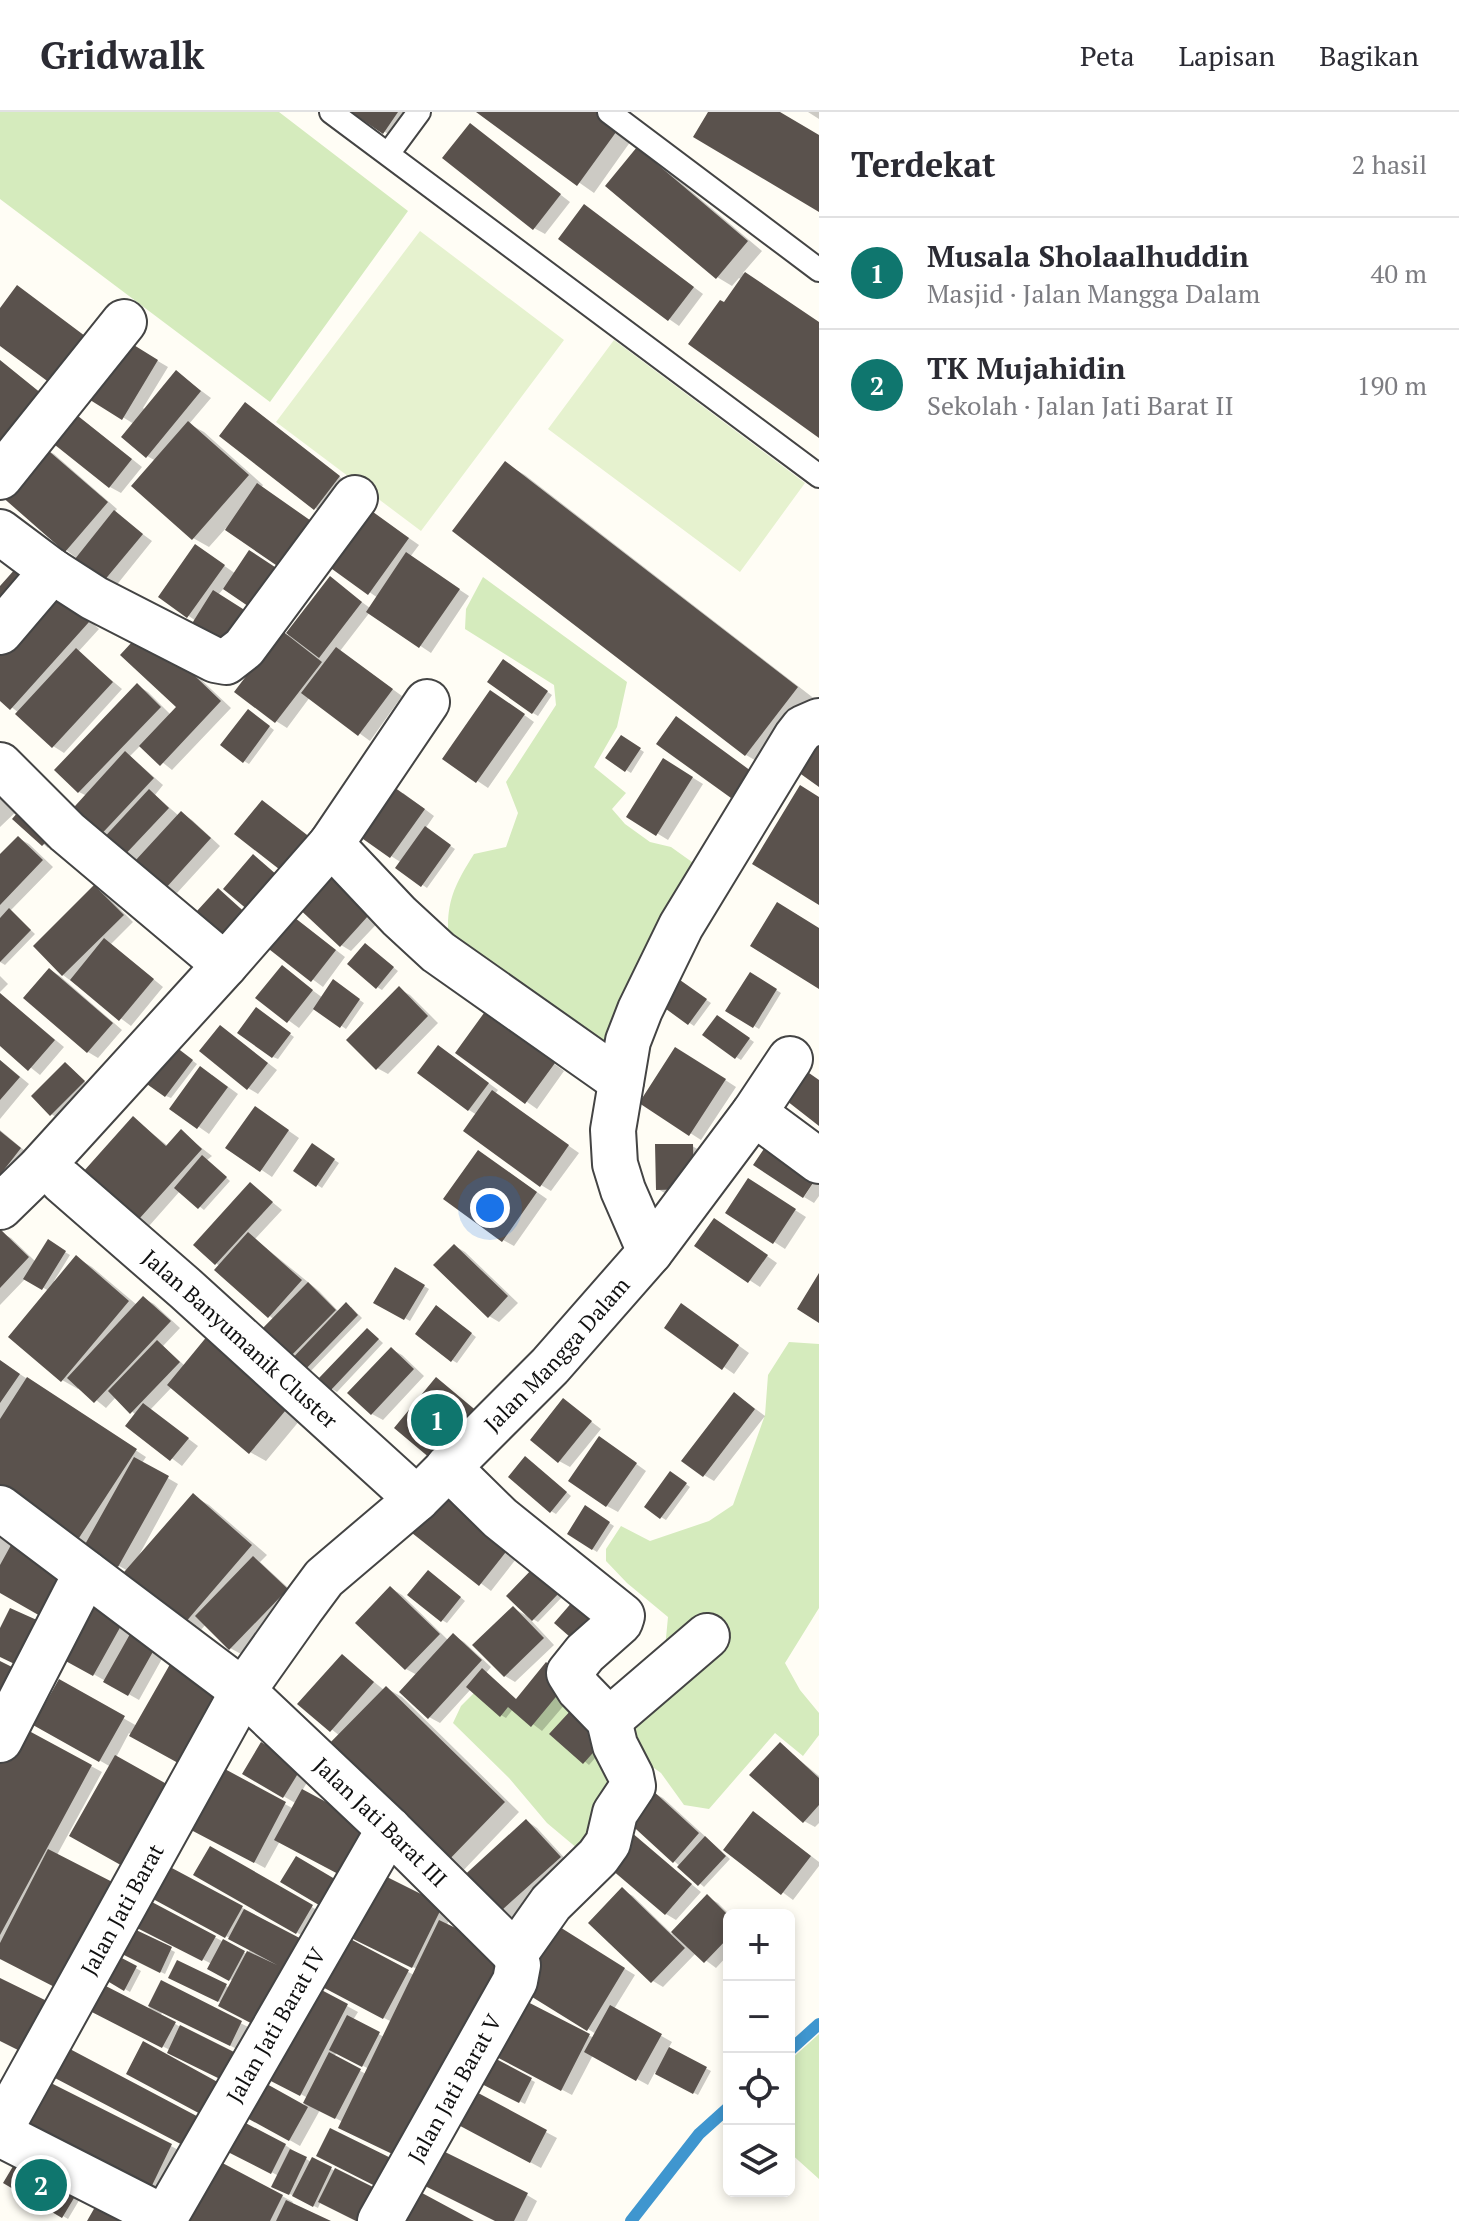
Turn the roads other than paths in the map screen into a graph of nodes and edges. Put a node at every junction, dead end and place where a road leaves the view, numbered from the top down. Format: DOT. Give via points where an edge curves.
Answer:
graph roads {
  1 [pos="331,112"];
  2 [pos="419,112"];
  3 [pos="609,112"];
  4 [pos="388,154"];
  5 [pos="819,270"];
  6 [pos="124,322"];
  7 [pos="819,476"];
  8 [pos="0,477"];
  9 [pos="355,498"];
  10 [pos="0,532"];
  11 [pos="52,571"];
  12 [pos="0,632"];
  13 [pos="427,702"];
  14 [pos="819,721"];
  15 [pos="0,765"];
  16 [pos="331,844"];
  17 [pos="225,965"];
  18 [pos="790,1059"];
  19 [pos="621,1081"];
  20 [pos="754,1113"];
  21 [pos="819,1161"];
  22 [pos="62,1181"];
  23 [pos="0,1207"];
  24 [pos="650,1252"];
  25 [pos="448,1467"];
  26 [pos="417,1499"];
  27 [pos="0,1508"];
  28 [pos="86,1573"];
  29 [pos="707,1636"];
  30 [pos="243,1691"];
  31 [pos="609,1720"];
  32 [pos="0,1740"];
  33 [pos="389,1829"];
  34 [pos="515,1954"];
  35 [pos="15,2068"];
  36 [pos="0,2132"];
  37 [pos="164,2220"];
  38 [pos="380,2221"];
  1 -- 4 [label="lane"];
  2 -- 4 [label="lane"];
  3 -- 5 [label="lane"];
  4 -- 7 [label="lane"];
  6 -- 8 [label="street"];
  9 -- 11 [label="street" via="244,648 226,662 125,615"];
  10 -- 11 [label="street"];
  11 -- 12 [label="street"];
  13 -- 16 [label="street"];
  14 -- 19 [label="street" via="796,737 681,926 628,1041"];
  15 -- 17 [label="street" via="67,832"];
  16 -- 17 [label="street"];
  16 -- 19 [label="street" via="438,952"];
  17 -- 23 [label="street"];
  18 -- 20 [label="street, Jalan Mangga Dalam"];
  19 -- 24 [label="street" via="613,1130 615,1164"];
  20 -- 21 [label="street"];
  20 -- 24 [label="street, Jalan Mangga Dalam"];
  22 -- 26 [label="street, Jalan Banyumanik Cluster"];
  24 -- 25 [label="street, Jalan Mangga Dalam" via="550,1366"];
  25 -- 26 [label="street, Jalan Mangga Dalam"];
  25 -- 31 [label="street" via="500,1518 622,1614 569,1673"];
  26 -- 30 [label="street, Jalan Mangga Dalam" via="324,1578"];
  27 -- 28 [label="street, Jalan Jati Barat III"];
  28 -- 30 [label="street, Jalan Jati Barat III"];
  28 -- 32 [label="street"];
  29 -- 31 [label="street"];
  30 -- 33 [label="street, Jalan Jati Barat III"];
  30 -- 35 [label="street, Jalan Jati Barat"];
  31 -- 34 [label="street" via="633,1786 615,1813 608,1843 551,1903"];
  33 -- 34 [label="street, Jalan Jati Barat III"];
  33 -- 37 [label="street, Jalan Jati Barat IV"];
  34 -- 38 [label="street, Jalan Jati Barat V" via="515,1981"];
  35 -- 36 [label="street, Jalan Jati Barat"];
  36 -- 37 [label="street"];
}
